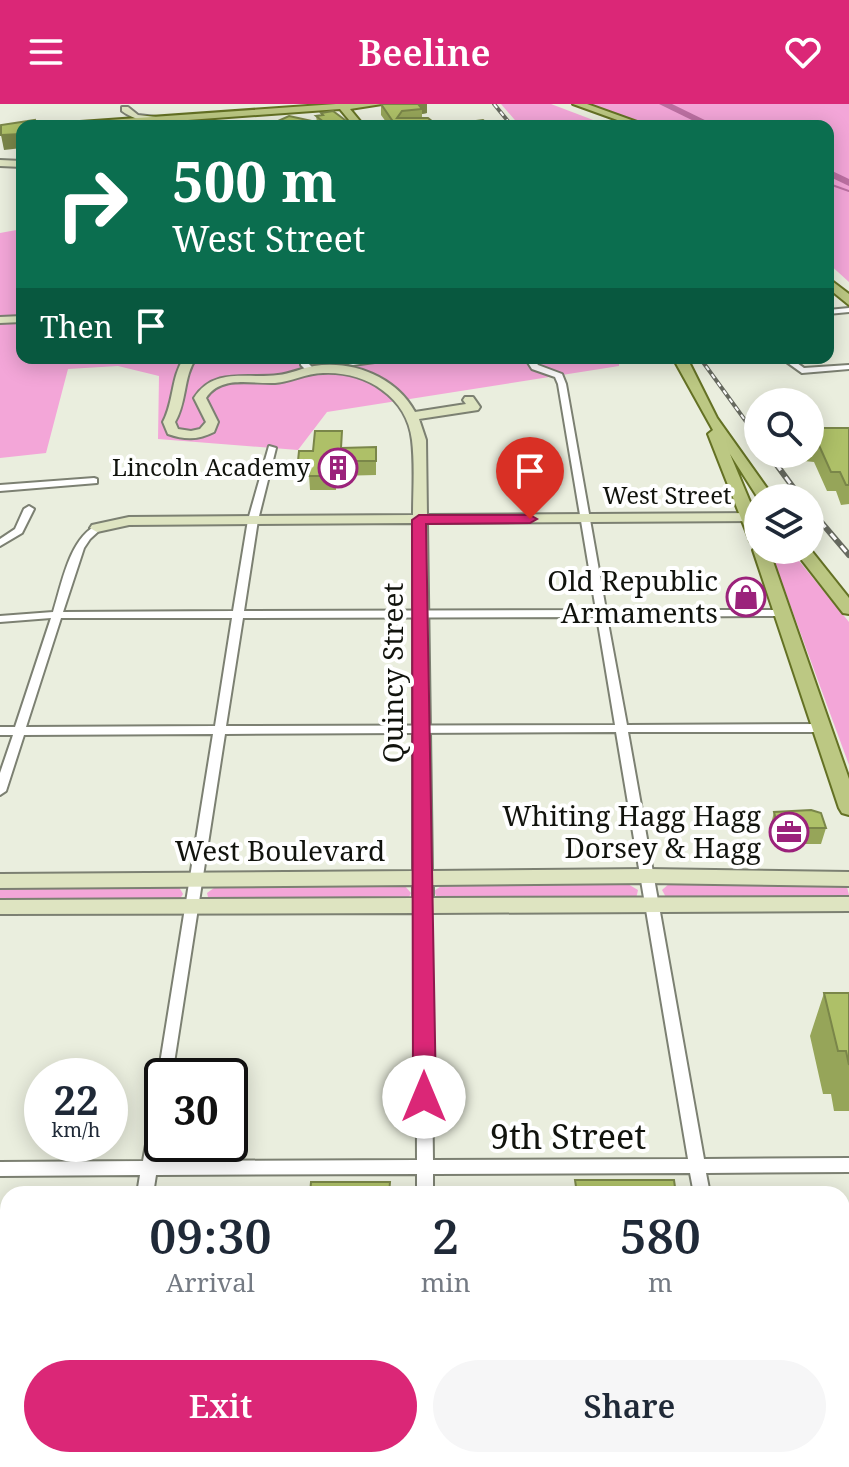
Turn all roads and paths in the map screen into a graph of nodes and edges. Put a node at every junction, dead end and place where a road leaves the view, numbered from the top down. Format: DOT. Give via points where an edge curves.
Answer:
graph roads {
  1 [pos="568,104"];
  2 [pos="382,105"];
  3 [pos="121,106"];
  4 [pos="348,106"];
  5 [pos="580,106"];
  6 [pos="208,116"];
  7 [pos="160,120"];
  8 [pos="164,120"];
  9 [pos="363,120"];
  10 [pos="609,120"];
  11 [pos="624,120"];
  12 [pos="834,276"];
  13 [pos="834,287"];
  14 [pos="849,290"];
  15 [pos="849,301"];
  16 [pos="186,364"];
  17 [pos="308,364"];
  18 [pos="533,364"];
  19 [pos="683,364"];
  20 [pos="793,364"];
  21 [pos="849,367"];
  22 [pos="469,400"];
  23 [pos="412,416"];
  24 [pos="711,419"];
  25 [pos="272,448"];
  26 [pos="95,481"];
  27 [pos="757,484"];
  28 [pos="0,488"];
  29 [pos="744,496"];
  30 [pos="29,509"];
  31 [pos="744,518"];
  32 [pos="585,519"];
  33 [pos="253,520"];
  34 [pos="419,520"];
  35 [pos="97,528"];
  36 [pos="0,543"];
  37 [pos="766,564"];
  38 [pos="813,564"];
  39 [pos="849,609"];
  40 [pos="601,613"];
  41 [pos="784,613"];
  42 [pos="421,614"];
  43 [pos="59,615"];
  44 [pos="239,615"];
  45 [pos="0,619"];
  46 [pos="823,728"];
  47 [pos="421,729"];
  48 [pos="621,729"];
  49 [pos="221,730"];
  50 [pos="0,731"];
  51 [pos="21,731"];
  52 [pos="0,791"];
  53 [pos="849,808"];
  54 [pos="648,876"];
  55 [pos="424,878"];
  56 [pos="849,879"];
  57 [pos="197,880"];
  58 [pos="0,881"];
  59 [pos="849,904"];
  60 [pos="0,907"];
  61 [pos="193,907"];
  62 [pos="654,907"];
  63 [pos="423,908"];
  64 [pos="168,1058"];
  65 [pos="150,1162"];
  66 [pos="849,1165"];
  67 [pos="697,1166"];
  68 [pos="425,1167"];
  69 [pos="149,1168"];
  70 [pos="0,1169"];
  71 [pos="146,1186"];
  72 [pos="425,1186"];
  73 [pos="701,1186"];
  1 -- 5 [label="main road"];
  2 -- 4 [label="main road"];
  3 -- 6 [label="street" via="142,118"];
  4 -- 6 [label="main road"];
  4 -- 8 [label="main road"];
  4 -- 9 [label="main road"];
  5 -- 10 [label="main road"];
  5 -- 11 [label="main road"];
  6 -- 7 [label="main road"];
  12 -- 14 [label="main road"];
  13 -- 15 [label="main road"];
  16 -- 17 [label="street" via="179,406 169,422 173,431 186,435 212,426 200,398 212,384 279,379"];
  17 -- 23 [label="street" via="376,379 397,394"];
  18 -- 32 [label="street" via="559,376 562,384"];
  19 -- 24 [label="main road"];
  20 -- 21 [label="street" via="802,371"];
  22 -- 23 [label="street" via="474,407"];
  23 -- 34 [label="street, Quincy Street" via="419,440"];
  24 -- 27 [label="main road"];
  24 -- 29 [label="main road"];
  25 -- 33 [label="street"];
  26 -- 28 [label="street"];
  30 -- 36 [label="street" via="19,531"];
  31 -- 32 [label="street, West Street"];
  32 -- 34 [label="street, West Street"];
  32 -- 40 [label="street"];
  33 -- 34 [label="street, West Street"];
  33 -- 35 [label="street, West Street" via="129,521"];
  33 -- 44 [label="street"];
  34 -- 42 [label="street, Quincy Street"];
  35 -- 43 [label="street" via="79,548"];
  37 -- 41 [label="main road"];
  38 -- 39 [label="main road"];
  40 -- 41 [label="street"];
  40 -- 42 [label="street"];
  40 -- 48 [label="street"];
  41 -- 46 [label="main road"];
  42 -- 44 [label="street"];
  42 -- 47 [label="street, Quincy Street"];
  43 -- 44 [label="street"];
  43 -- 45 [label="street"];
  43 -- 51 [label="street"];
  44 -- 49 [label="street"];
  46 -- 48 [label="street"];
  46 -- 53 [label="main road"];
  47 -- 48 [label="street"];
  47 -- 49 [label="street"];
  47 -- 55 [label="street, Quincy Street"];
  48 -- 54 [label="street"];
  49 -- 51 [label="street"];
  49 -- 57 [label="street"];
  50 -- 51 [label="street"];
  51 -- 52 [label="street"];
  54 -- 55 [label="street, West Boulevard"];
  54 -- 56 [label="street, West Boulevard"];
  54 -- 62 [label="street"];
  55 -- 57 [label="street, West Boulevard"];
  55 -- 63 [label="street, Quincy Street"];
  57 -- 58 [label="street, West Boulevard"];
  57 -- 61 [label="street"];
  59 -- 62 [label="street, West Boulevard"];
  60 -- 61 [label="street, West Boulevard"];
  61 -- 63 [label="street, West Boulevard"];
  61 -- 64 [label="street"];
  62 -- 63 [label="street, West Boulevard"];
  62 -- 67 [label="street"];
  63 -- 68 [label="street, Quincy Street"];
  65 -- 69 [label="street"];
  66 -- 67 [label="street, 9th Street"];
  67 -- 68 [label="street, 9th Street"];
  67 -- 73 [label="street"];
  68 -- 69 [label="street, 9th Street"];
  68 -- 72 [label="street, Quincy Street"];
  69 -- 70 [label="street, 9th Street"];
  69 -- 71 [label="street"];
}
